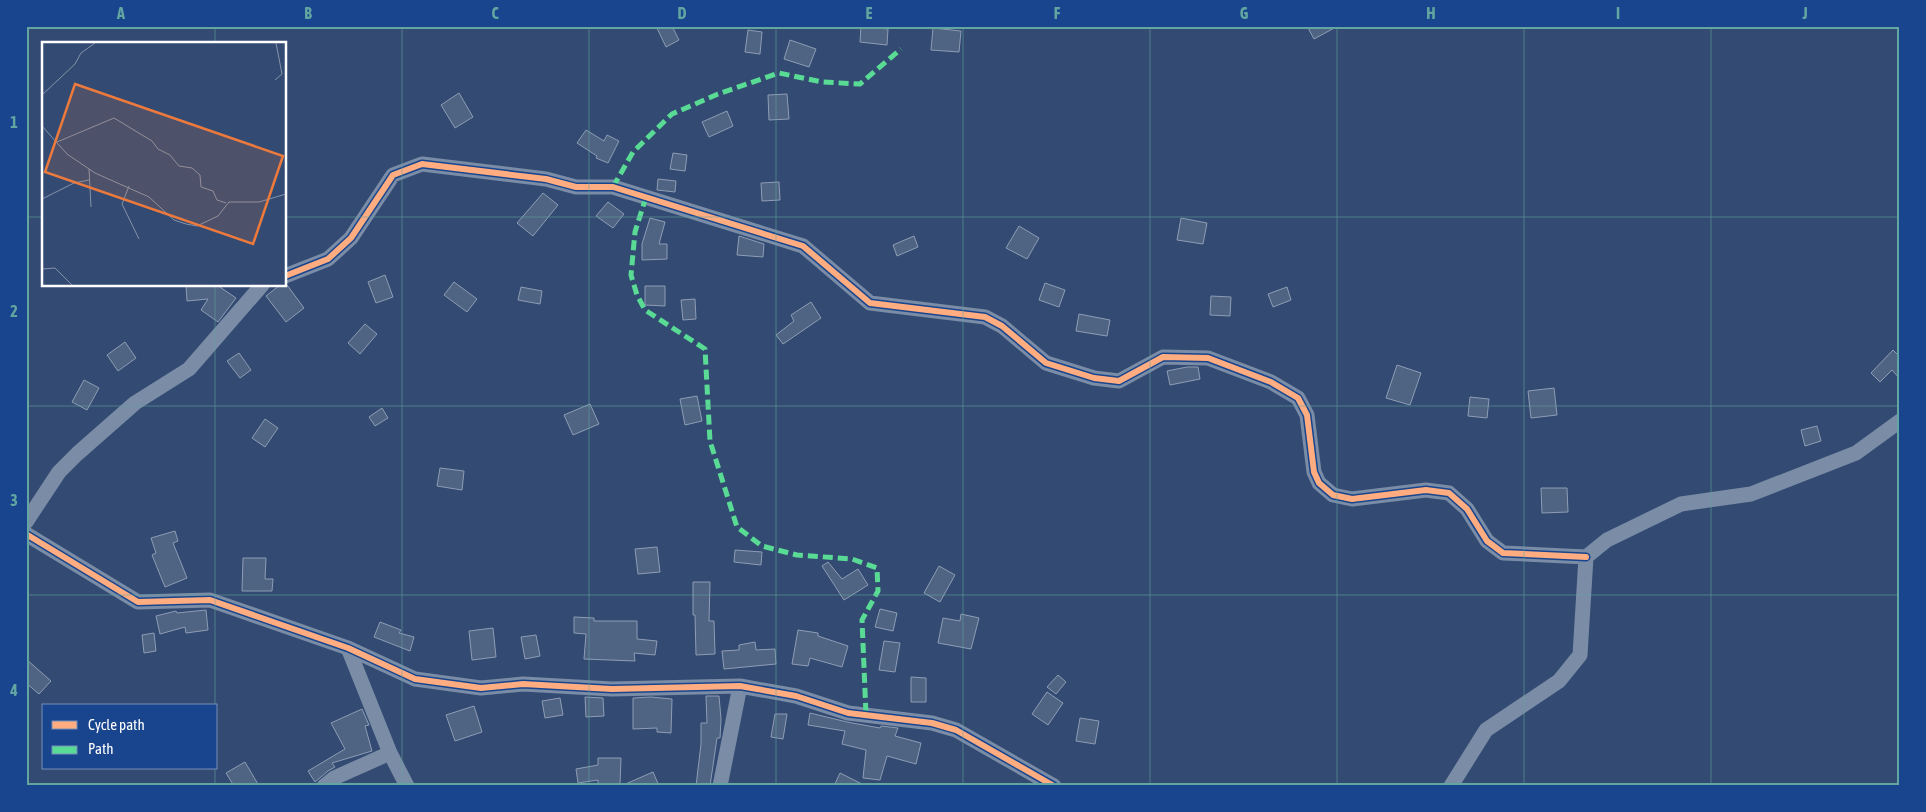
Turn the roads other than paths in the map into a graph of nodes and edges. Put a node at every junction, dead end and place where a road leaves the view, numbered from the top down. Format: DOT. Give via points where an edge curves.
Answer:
graph roads {
  1 [pos="286,276"];
  2 [pos="261,286"];
  3 [pos="1900,421"];
  4 [pos="26,522"];
  5 [pos="26,534"];
  6 [pos="1586,557"];
  7 [pos="348,648"];
  8 [pos="740,686"];
  9 [pos="390,753"];
  10 [pos="324,786"];
  11 [pos="407,786"];
  12 [pos="720,786"];
  13 [pos="1054,786"];
  14 [pos="1451,786"];
  1 -- 6 [label="street" via="328,260 351,238 394,175 422,164 546,179 576,187 613,187 802,246 870,303 985,317 1002,326 1046,363 1094,378 1119,381 1163,357 1208,358 1271,382 1298,398 1307,415 1314,472 1319,483 1333,495 1352,499 1426,490 1449,494 1467,509 1487,541 1503,553"];
  2 -- 4 [label="street" via="188,368 135,403 59,472"];
  3 -- 6 [label="street" via="1856,453 1751,494 1680,504 1607,540"];
  5 -- 7 [label="street" via="138,602 210,600"];
  6 -- 14 [label="street" via="1580,655 1560,681 1486,730"];
  7 -- 8 [label="street" via="415,678 481,688 523,684 612,689"];
  7 -- 9 [label="street"];
  8 -- 12 [label="street"];
  8 -- 13 [label="street" via="796,696 848,712 932,723 956,730"];
  9 -- 10 [label="street" via="334,778"];
  9 -- 11 [label="street"];
}
